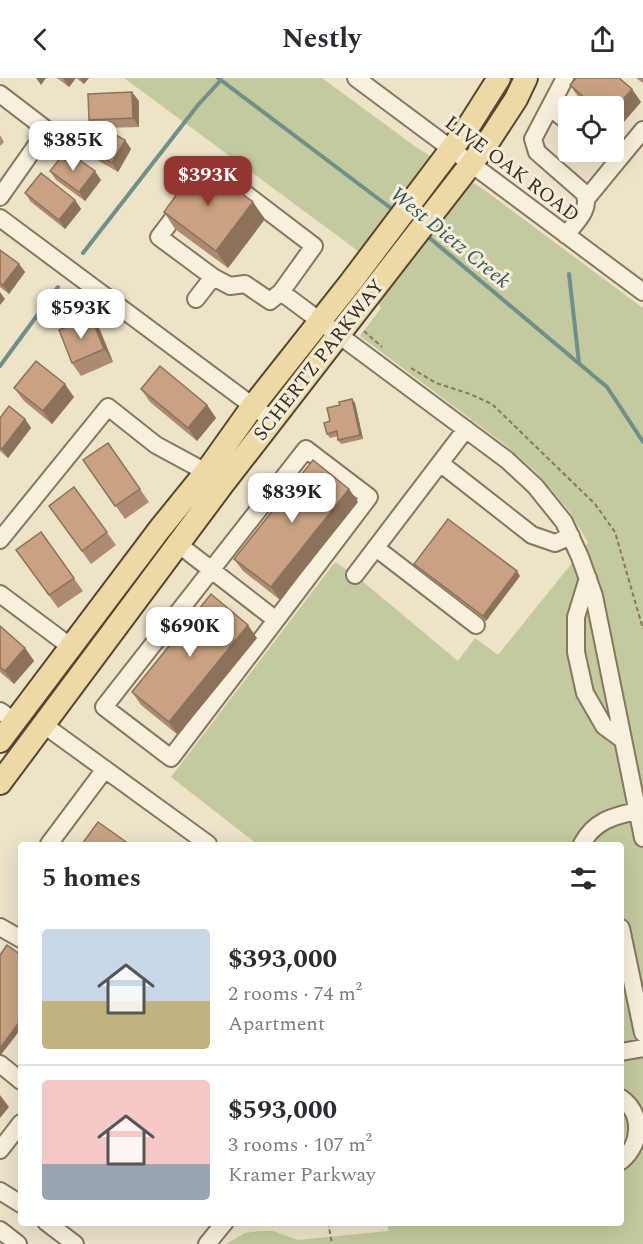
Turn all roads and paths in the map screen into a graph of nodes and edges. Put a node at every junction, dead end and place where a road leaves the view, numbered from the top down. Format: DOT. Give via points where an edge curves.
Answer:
graph roads {
  1 [pos="356,78"];
  2 [pos="499,78"];
  3 [pos="526,78"];
  4 [pos="565,78"];
  5 [pos="0,94"];
  6 [pos="550,107"];
  7 [pos="558,114"];
  8 [pos="643,130"];
  9 [pos="624,146"];
  10 [pos="451,150"];
  11 [pos="610,162"];
  12 [pos="470,165"];
  13 [pos="0,197"];
  14 [pos="587,198"];
  15 [pos="0,218"];
  16 [pos="566,236"];
  17 [pos="213,276"];
  18 [pos="281,292"];
  19 [pos="643,292"];
  20 [pos="196,299"];
  21 [pos="320,320"];
  22 [pos="339,335"];
  23 [pos="253,406"];
  24 [pos="273,420"];
  25 [pos="466,429"];
  26 [pos="440,463"];
  27 [pos="214,478"];
  28 [pos="159,530"];
  29 [pos="571,536"];
  30 [pos="0,540"];
  31 [pos="178,544"];
  32 [pos="376,548"];
  33 [pos="211,569"];
  34 [pos="355,575"];
  35 [pos="588,578"];
  36 [pos="0,594"];
  37 [pos="276,620"];
  38 [pos="476,625"];
  39 [pos="71,647"];
  40 [pos="90,661"];
  41 [pos="7,716"];
  42 [pos="38,731"];
  43 [pos="623,740"];
  44 [pos="0,741"];
  45 [pos="105,769"];
  46 [pos="0,783"];
  47 [pos="638,811"];
  48 [pos="643,838"];
  49 [pos="50,842"];
  50 [pos="205,842"];
  51 [pos="583,842"];
  52 [pos="0,927"];
  53 [pos="18,937"];
  54 [pos="624,942"];
  55 [pos="643,1033"];
  56 [pos="643,1048"];
  57 [pos="624,1051"];
  58 [pos="0,1064"];
  59 [pos="18,1079"];
  60 [pos="624,1100"];
  61 [pos="639,1110"];
  62 [pos="18,1127"];
  63 [pos="640,1142"];
  64 [pos="0,1150"];
  65 [pos="624,1159"];
  66 [pos="0,1191"];
  67 [pos="18,1202"];
  68 [pos="51,1226"];
  69 [pos="222,1226"];
  70 [pos="329,1226"];
  71 [pos="0,1230"];
  72 [pos="18,1244"];
  73 [pos="75,1244"];
  74 [pos="207,1244"];
  75 [pos="332,1244"];
  1 -- 10 [label="street, LIVE OAK ROAD"];
  2 -- 10 [label="main road, SCHERTZ PARKWAY"];
  3 -- 12 [label="main road, SCHERTZ PARKWAY"];
  4 -- 6 [label="street"];
  5 -- 13 [label="street" via="47,130"];
  6 -- 7 [label="street"];
  6 -- 14 [label="street" via="533,139 534,146"];
  8 -- 9 [label="street"];
  10 -- 12 [label="street, LIVE OAK ROAD"];
  10 -- 21 [label="main road, SCHERTZ PARKWAY"];
  11 -- 14 [label="street"];
  12 -- 16 [label="street, LIVE OAK ROAD"];
  12 -- 22 [label="main road, SCHERTZ PARKWAY"];
  14 -- 16 [label="street" via="587,206"];
  15 -- 23 [label="street"];
  16 -- 19 [label="street, LIVE OAK ROAD"];
  17 -- 18 [label="street" via="230,286 245,284 270,301"];
  17 -- 18 [label="street" via="159,237 205,176 218,173 314,246"];
  17 -- 20 [label="street"];
  18 -- 21 [label="street"];
  21 -- 22 [label="street"];
  21 -- 23 [label="main road, SCHERTZ PARKWAY"];
  22 -- 24 [label="main road, SCHERTZ PARKWAY"];
  22 -- 25 [label="street"];
  23 -- 24 [label="street"];
  23 -- 27 [label="main road, SCHERTZ PARKWAY"];
  24 -- 27 [label="main road, SCHERTZ PARKWAY"];
  25 -- 26 [label="street"];
  25 -- 29 [label="street" via="535,486"];
  26 -- 29 [label="street" via="532,535 555,543"];
  26 -- 32 [label="street"];
  27 -- 28 [label="main road, SCHERTZ PARKWAY"];
  27 -- 30 [label="street" via="156,445 108,407"];
  27 -- 31 [label="main road, SCHERTZ PARKWAY"];
  28 -- 31 [label="main road"];
  28 -- 39 [label="main road, SCHERTZ PARKWAY"];
  29 -- 35 [label="street"];
  31 -- 33 [label="street"];
  31 -- 40 [label="main road, SCHERTZ PARKWAY"];
  32 -- 34 [label="street"];
  32 -- 38 [label="street"];
  33 -- 37 [label="street"];
  33 -- 37 [label="street" via="306,449 369,497"];
  33 -- 37 [label="street" via="104,707 171,758"];
  35 -- 43 [label="street"];
  35 -- 43 [label="street" via="576,617 576,652 585,693 604,726"];
  36 -- 39 [label="street"];
  39 -- 40 [label="main road"];
  39 -- 41 [label="main road, SCHERTZ PARKWAY"];
  40 -- 42 [label="main road, SCHERTZ PARKWAY"];
  41 -- 42 [label="main road"];
  41 -- 44 [label="main road, SCHERTZ PARKWAY"];
  42 -- 45 [label="street"];
  42 -- 46 [label="main road, SCHERTZ PARKWAY"];
  43 -- 47 [label="street"];
  45 -- 49 [label="street"];
  45 -- 50 [label="street"];
  47 -- 48 [label="street"];
  47 -- 51 [label="street" via="612,816 588,832"];
  52 -- 53 [label="street"];
  54 -- 55 [label="street"];
  56 -- 57 [label="street"];
  58 -- 59 [label="street"];
  60 -- 61 [label="street"];
  61 -- 63 [label="street"];
  62 -- 64 [label="street"];
  63 -- 65 [label="street"];
  66 -- 67 [label="street"];
  68 -- 73 [label="street"];
  69 -- 74 [label="street"];
  70 -- 75 [label="path"];
  71 -- 72 [label="street"];
}
